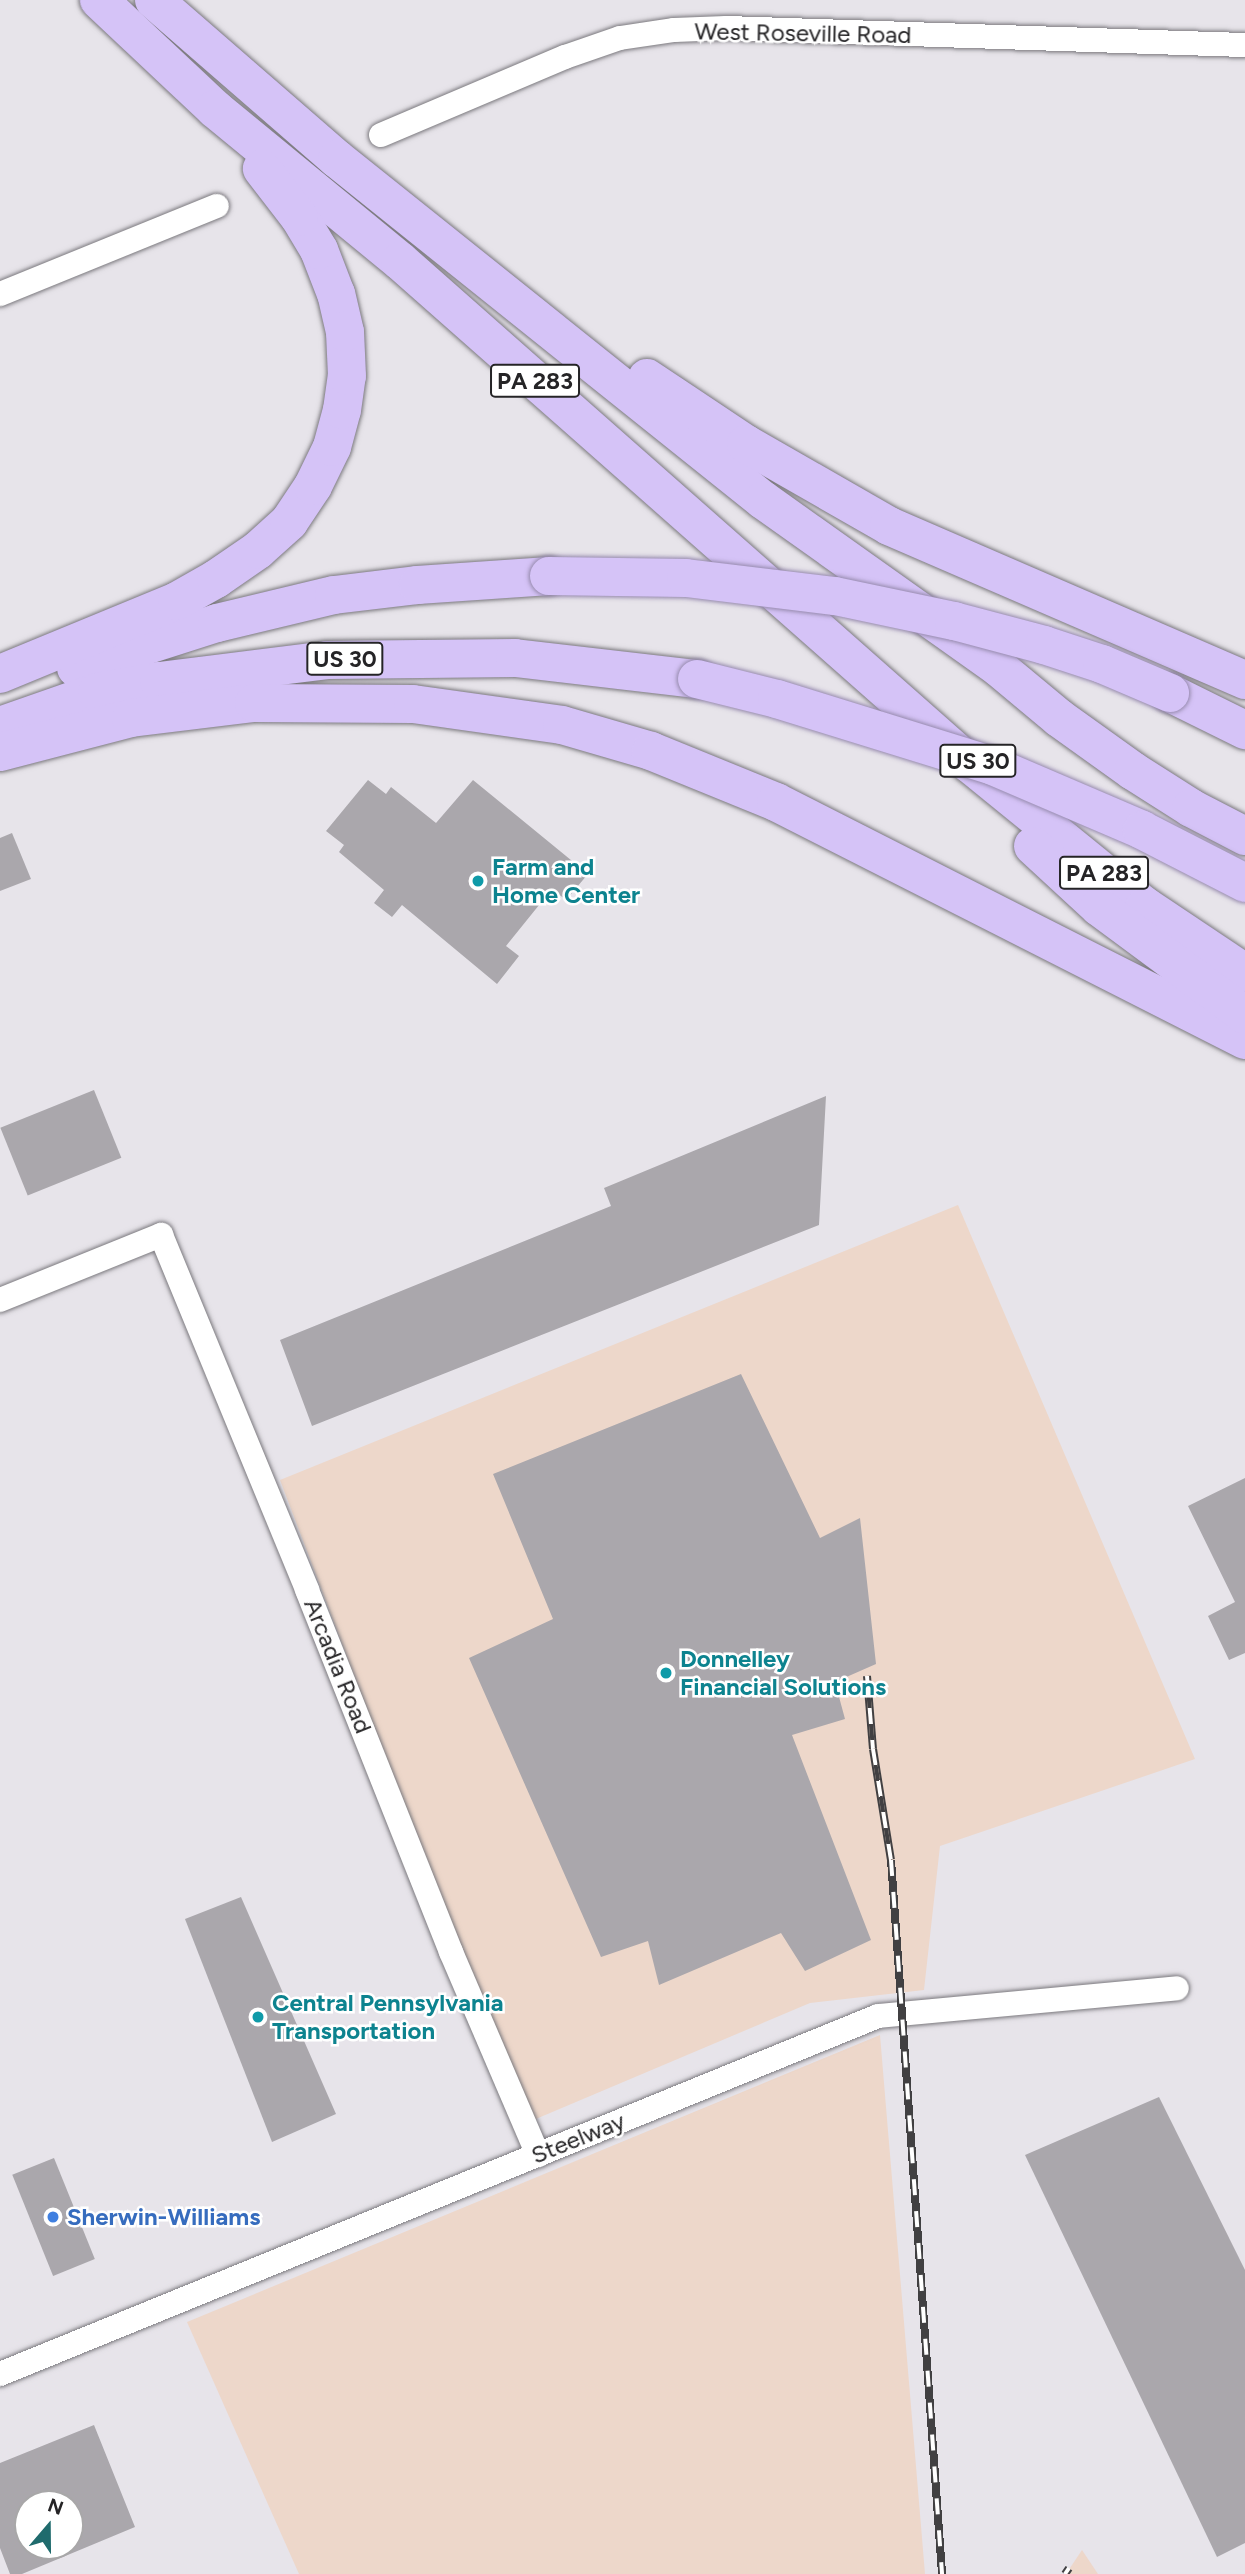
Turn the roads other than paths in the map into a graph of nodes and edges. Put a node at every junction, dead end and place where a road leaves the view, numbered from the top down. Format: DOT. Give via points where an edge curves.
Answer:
graph roads {
  1 [pos="99,0"];
  2 [pos="154,0"];
  3 [pos="1245,45"];
  4 [pos="215,109"];
  5 [pos="381,135"];
  6 [pos="217,206"];
  7 [pos="441,242"];
  8 [pos="0,294"];
  9 [pos="0,674"];
  10 [pos="1245,680"];
  11 [pos="0,696"];
  12 [pos="0,726"];
  13 [pos="1245,730"];
  14 [pos="0,752"];
  15 [pos="970,764"];
  16 [pos="1245,836"];
  17 [pos="1245,883"];
  18 [pos="1245,973"];
  19 [pos="1245,1015"];
  20 [pos="1245,1040"];
  21 [pos="0,1300"];
  22 [pos="1177,1988"];
  23 [pos="538,2155"];
  24 [pos="0,2374"];
  1 -- 4 [label="highway, PA 283"];
  2 -- 7 [label="highway, PA 283" via="337,159"];
  3 -- 5 [label="street, West Roseville Road" via="674,30 620,38 565,57"];
  4 -- 9 [label="highway" via="299,216 336,294 345,332 346,376 332,447 289,522 216,579 177,601"];
  4 -- 15 [label="highway, PA 283" via="400,261"];
  6 -- 8 [label="street"];
  7 -- 10 [label="highway" via="746,444 878,520"];
  7 -- 16 [label="highway, PA 283" via="763,500 999,668 1133,771"];
  11 -- 13 [label="highway, US 30, bridge" via="178,634 334,595 549,576 686,578 835,596 1044,645 1102,664"];
  12 -- 17 [label="highway, US 30, bridge" via="97,692 327,660 515,658 697,680 777,699 993,766 1142,830"];
  14 -- 20 [label="highway" via="131,718 254,703 413,704 562,724 652,751 776,802"];
  15 -- 18 [label="highway, PA 283" via="1145,906"];
  15 -- 19 [label="highway" via="1028,842 1099,907"];
  21 -- 23 [label="street, Arcadia Road" via="161,1235 451,1952"];
  22 -- 23 [label="street, Steelway" via="878,2016"];
  23 -- 24 [label="street, Steelway"];
}
